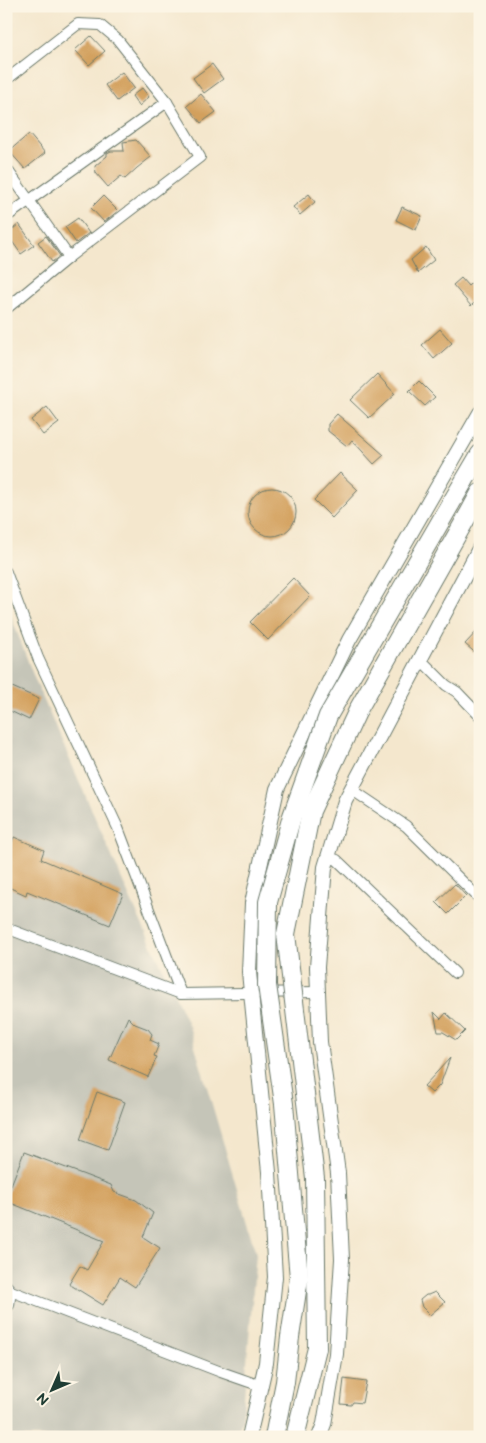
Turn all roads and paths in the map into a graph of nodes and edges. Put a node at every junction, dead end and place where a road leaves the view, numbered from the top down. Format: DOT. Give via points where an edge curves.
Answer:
graph roads {
  1 [pos="6,80"];
  2 [pos="167,102"];
  3 [pos="6,168"];
  4 [pos="30,200"];
  5 [pos="6,217"];
  6 [pos="70,257"];
  7 [pos="6,309"];
  8 [pos="480,412"];
  9 [pos="480,454"];
  10 [pos="480,493"];
  11 [pos="480,547"];
  12 [pos="6,572"];
  13 [pos="420,660"];
  14 [pos="480,716"];
  15 [pos="351,789"];
  16 [pos="329,854"];
  17 [pos="480,899"];
  18 [pos="6,928"];
  19 [pos="456,973"];
  20 [pos="318,992"];
  21 [pos="251,993"];
  22 [pos="181,994"];
  23 [pos="9,1288"];
  24 [pos="6,1309"];
  25 [pos="261,1386"];
  26 [pos="249,1437"];
  27 [pos="274,1437"];
  28 [pos="295,1437"];
  29 [pos="319,1437"];
  1 -- 2 [label="street" via="78,24 100,25 118,40"];
  2 -- 4 [label="street"];
  2 -- 6 [label="street" via="200,157"];
  3 -- 4 [label="street"];
  4 -- 5 [label="street"];
  4 -- 6 [label="street"];
  6 -- 7 [label="street"];
  8 -- 21 [label="street" via="349,640 277,789 252,904"];
  9 -- 27 [label="highway, bridge" via="328,716 292,816 268,902 267,984 284,1104 299,1278 286,1382"];
  10 -- 28 [label="highway, bridge" via="359,708 311,811 286,934 316,1178 317,1348"];
  11 -- 13 [label="street"];
  12 -- 22 [label="street" via="38,658 118,828"];
  13 -- 14 [label="street"];
  13 -- 15 [label="street"];
  15 -- 16 [label="street"];
  15 -- 17 [label="street" via="406,826"];
  16 -- 19 [label="street"];
  16 -- 20 [label="street" via="325,867 317,967"];
  18 -- 22 [label="street"];
  20 -- 21 [label="street"];
  20 -- 29 [label="street" via="320,1042 338,1173 342,1259 336,1354"];
  21 -- 22 [label="street"];
  21 -- 25 [label="street" via="269,1172 275,1277"];
  23 -- 24 [label="street"];
  23 -- 25 [label="street"];
  25 -- 26 [label="street"];
}
